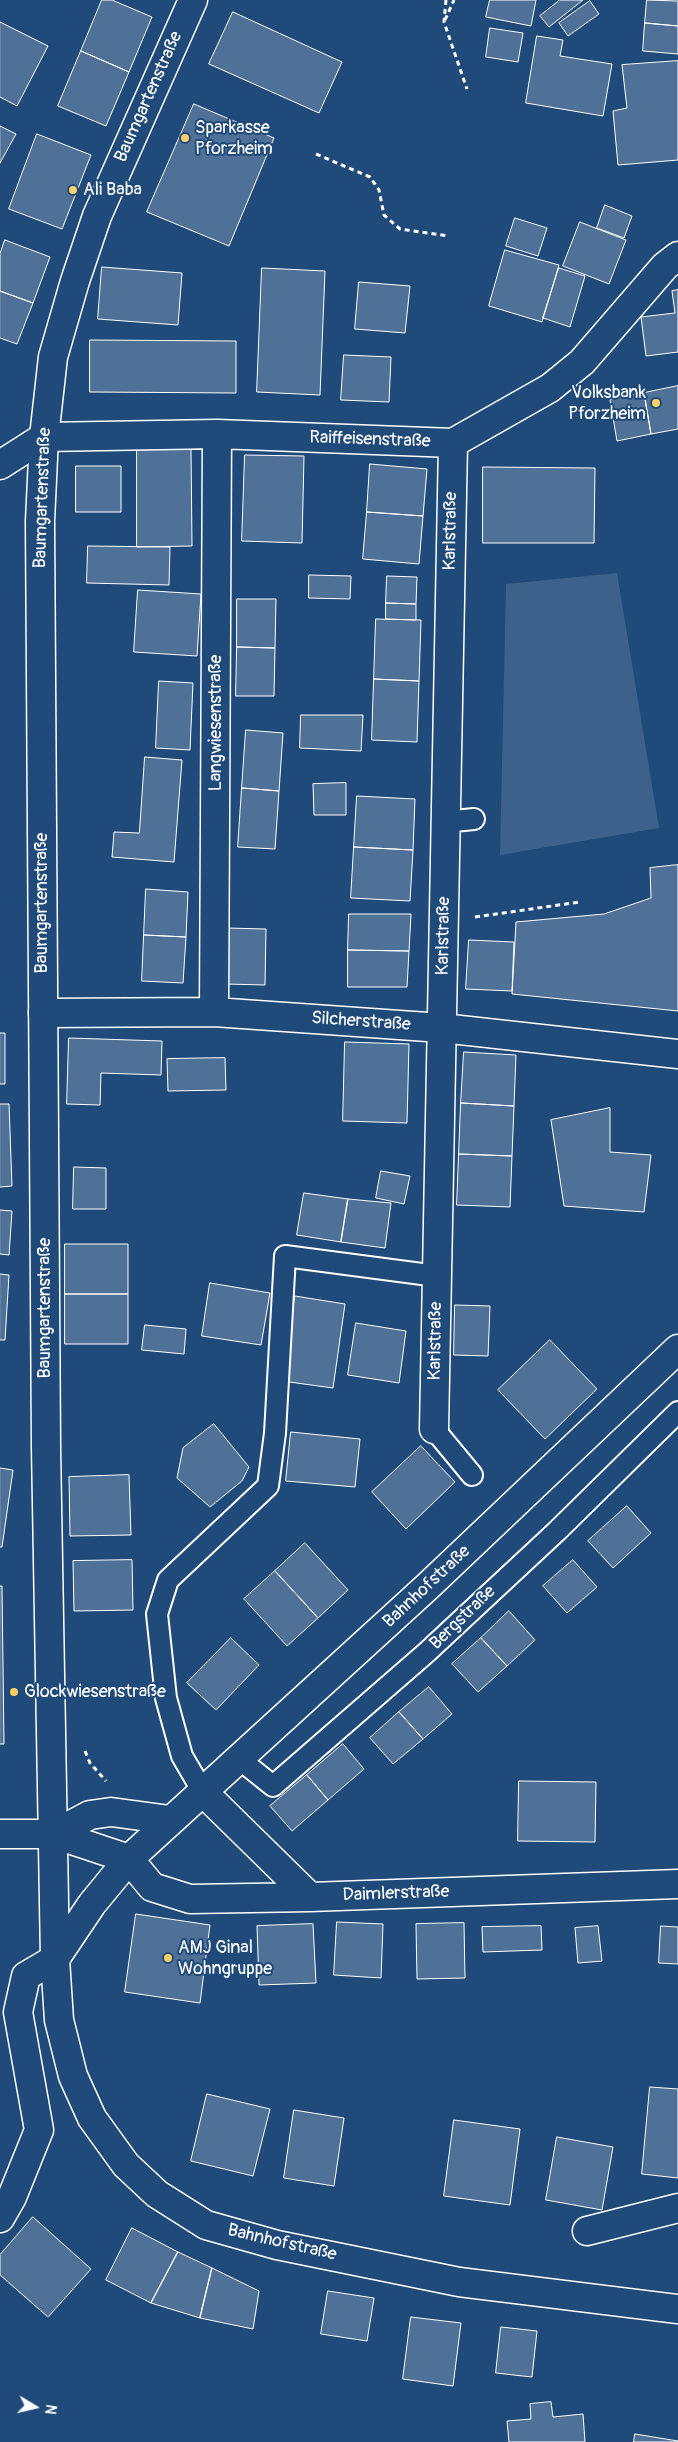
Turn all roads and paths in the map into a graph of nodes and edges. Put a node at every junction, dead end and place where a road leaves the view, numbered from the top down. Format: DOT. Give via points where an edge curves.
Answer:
graph roads {
  1 [pos="193,0"];
  2 [pos="446,0"];
  3 [pos="454,0"];
  4 [pos="444,22"];
  5 [pos="467,89"];
  6 [pos="316,154"];
  7 [pos="449,236"];
  8 [pos="678,256"];
  9 [pos="218,434"];
  10 [pos="44,437"];
  11 [pos="453,443"];
  12 [pos="0,465"];
  13 [pos="474,819"];
  14 [pos="444,822"];
  15 [pos="580,902"];
  16 [pos="445,922"];
  17 [pos="214,1012"];
  18 [pos="43,1013"];
  19 [pos="442,1028"];
  20 [pos="678,1054"];
  21 [pos="437,1276"];
  22 [pos="678,1348"];
  23 [pos="678,1412"];
  24 [pos="434,1429"];
  25 [pos="472,1475"];
  26 [pos="83,1748"];
  27 [pos="238,1758"];
  28 [pos="203,1792"];
  29 [pos="124,1814"];
  30 [pos="170,1820"];
  31 [pos="0,1834"];
  32 [pos="54,1834"];
  33 [pos="129,1859"];
  34 [pos="678,1884"];
  35 [pos="310,1897"];
  36 [pos="54,1959"];
  37 [pos="678,2208"];
  38 [pos="0,2218"];
  39 [pos="587,2232"];
  40 [pos="678,2309"];
  1 -- 10 [label="street, Baumgartenstraße" via="96,216 53,357"];
  2 -- 4 [label="path"];
  3 -- 4 [label="path"];
  4 -- 5 [label="path"];
  6 -- 7 [label="path" via="370,177 378,190 384,215 400,229"];
  8 -- 11 [label="street, Raiffeisenstraße" via="664,266 582,362 550,388"];
  9 -- 10 [label="street, Raiffeisenstraße"];
  9 -- 11 [label="street, Raiffeisenstraße"];
  9 -- 17 [label="street, Langwiesenstraße"];
  10 -- 12 [label="street"];
  10 -- 18 [label="street, Baumgartenstraße" via="40,520"];
  11 -- 14 [label="street, Karlstraße"];
  13 -- 14 [label="lane"];
  14 -- 16 [label="street, Karlstraße"];
  15 -- 16 [label="path"];
  16 -- 19 [label="street, Karlstraße"];
  17 -- 18 [label="street, Silcherstraße"];
  17 -- 19 [label="street, Silcherstraße"];
  18 -- 32 [label="street, Baumgartenstraße" via="46,1447"];
  19 -- 20 [label="street, Silcherstraße"];
  19 -- 21 [label="street, Karlstraße"];
  21 -- 24 [label="street, Karlstraße"];
  21 -- 28 [label="lane" via="285,1256 275,1432 268,1486 168,1580 158,1614 166,1698 182,1756"];
  22 -- 27 [label="street, Bahnhofstraße" via="427,1587"];
  23 -- 27 [label="lane, Bergstraße" via="558,1531 426,1653 274,1786"];
  24 -- 25 [label="lane"];
  26 -- 29 [label="path" via="90,1763 108,1784 128,1791"];
  27 -- 28 [label="street, Bahnhofstraße"];
  28 -- 30 [label="street, Bahnhofstraße"];
  28 -- 35 [label="street"];
  29 -- 30 [label="street"];
  29 -- 32 [label="street" via="90,1815"];
  30 -- 33 [label="street, Bahnhofstraße"];
  31 -- 32 [label="street"];
  32 -- 33 [label="street"];
  32 -- 36 [label="street, Bahnhofstraße"];
  33 -- 35 [label="street, Daimlerstraße" via="152,1887 190,1899"];
  33 -- 36 [label="street, Bahnhofstraße" via="92,1904"];
  34 -- 35 [label="street, Daimlerstraße"];
  36 -- 38 [label="street, Bahnhofstraße" via="26,1976 18,2012 39,2130"];
  36 -- 40 [label="street, Bahnhofstraße" via="60,2020 70,2066 92,2118 126,2164 157,2194 206,2225 277,2245 459,2282"];
  37 -- 39 [label="street"];
}
